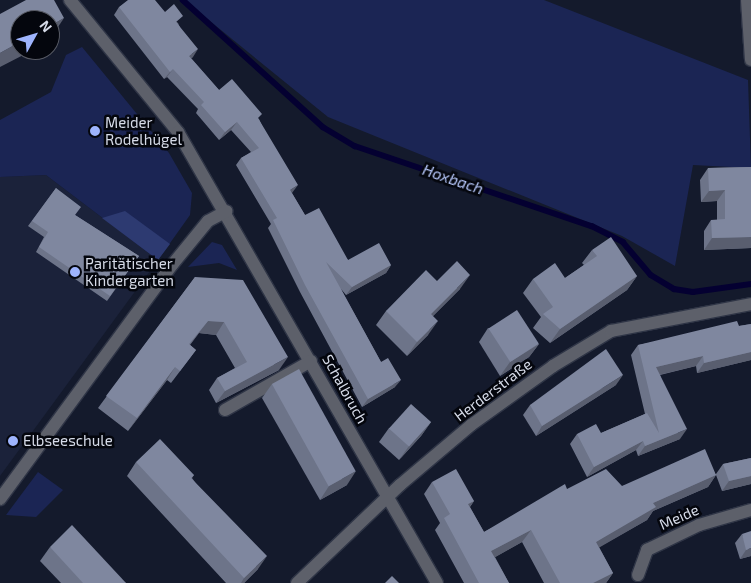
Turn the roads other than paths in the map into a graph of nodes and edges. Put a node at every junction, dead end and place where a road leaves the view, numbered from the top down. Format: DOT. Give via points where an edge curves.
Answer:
graph roads {
  1 [pos="70,0"];
  2 [pos="747,0"];
  3 [pos="751,60"];
  4 [pos="227,211"];
  5 [pos="751,304"];
  6 [pos="311,361"];
  7 [pos="225,410"];
  8 [pos="385,498"];
  9 [pos="0,499"];
  10 [pos="751,510"];
  11 [pos="638,575"];
  12 [pos="297,583"];
  13 [pos="437,583"];
  1 -- 4 [label="street, Schalbruch" via="178,132"];
  2 -- 3 [label="street"];
  4 -- 6 [label="street, Schalbruch"];
  4 -- 9 [label="street" via="208,221 172,266"];
  5 -- 8 [label="street, Herderstraße" via="611,331 553,366 471,425"];
  6 -- 7 [label="street"];
  6 -- 8 [label="street, Schalbruch"];
  8 -- 12 [label="street, Herderstraße"];
  8 -- 13 [label="street, Schalbruch"];
  10 -- 11 [label="street, Meide" via="699,525 647,550"];
}
